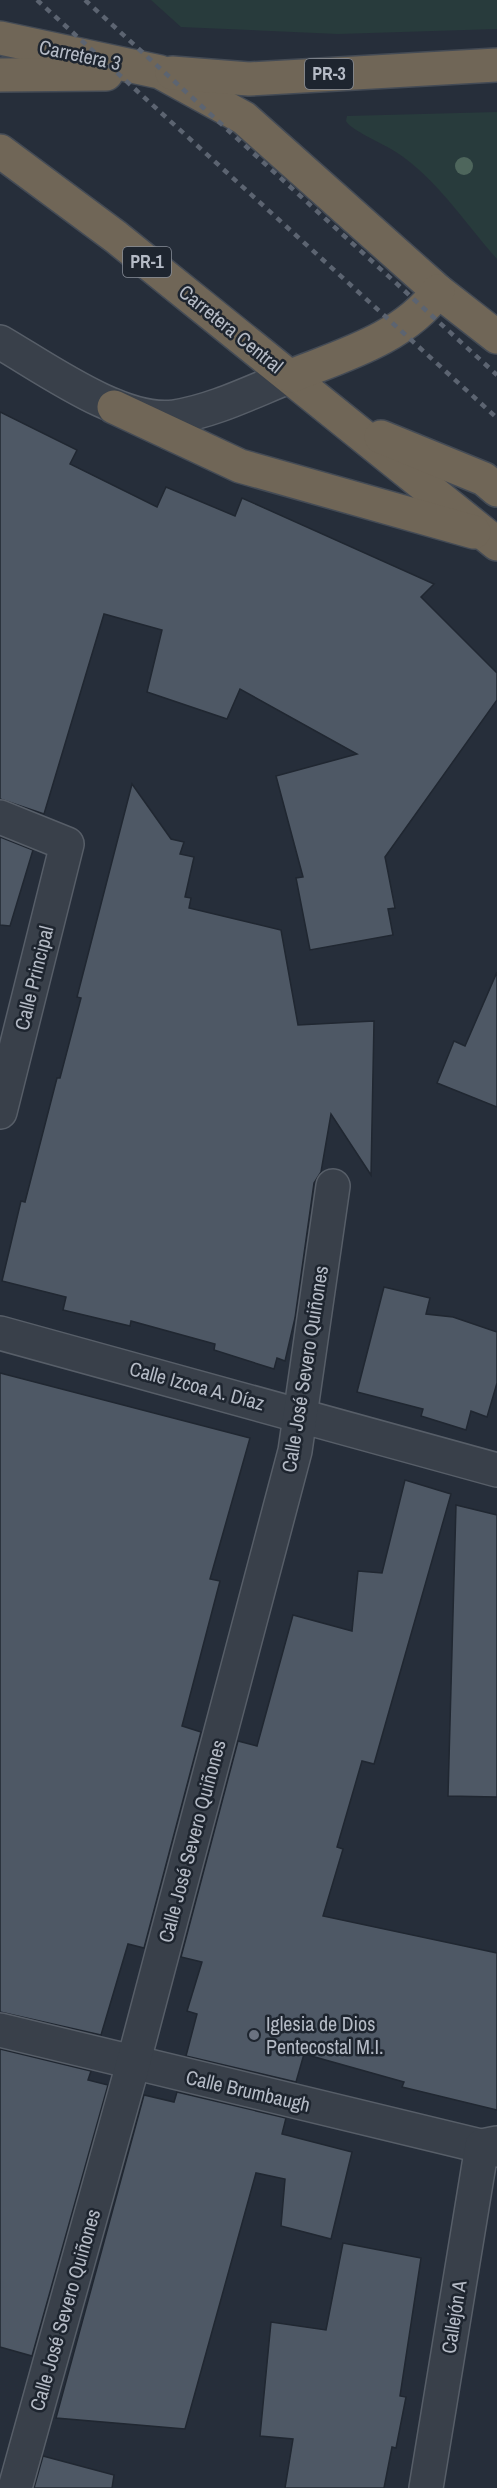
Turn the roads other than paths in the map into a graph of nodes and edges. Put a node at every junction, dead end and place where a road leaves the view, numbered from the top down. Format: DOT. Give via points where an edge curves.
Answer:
graph roads {
  1 [pos="0,38"];
  2 [pos="497,65"];
  3 [pos="160,72"];
  4 [pos="0,75"];
  5 [pos="0,151"];
  6 [pos="438,291"];
  7 [pos="497,337"];
  8 [pos="0,342"];
  9 [pos="291,376"];
  10 [pos="114,407"];
  11 [pos="349,423"];
  12 [pos="497,490"];
  13 [pos="493,540"];
  14 [pos="0,817"];
  15 [pos="0,1112"];
  16 [pos="333,1186"];
  17 [pos="0,1333"];
  18 [pos="302,1415"];
  19 [pos="497,1470"];
  20 [pos="0,2030"];
  21 [pos="133,2064"];
  22 [pos="492,2146"];
  23 [pos="15,2488"];
  24 [pos="426,2488"];
  1 -- 3 [label="highway, Carretera 3 / PR-3"];
  2 -- 3 [label="highway, PR-3" via="249,79"];
  3 -- 4 [label="highway"];
  3 -- 6 [label="highway" via="244,118"];
  5 -- 9 [label="highway, Carretera Central / PR-1"];
  6 -- 7 [label="highway"];
  6 -- 9 [label="highway" via="423,311 406,324 364,347"];
  8 -- 10 [label="street"];
  9 -- 10 [label="street" via="201,411 173,417 149,418"];
  9 -- 11 [label="highway, PR-1"];
  10 -- 13 [label="highway" via="240,466"];
  11 -- 12 [label="highway, PR-1" via="484,479"];
  11 -- 13 [label="highway"];
  14 -- 15 [label="street, Calle Principal" via="67,844"];
  16 -- 18 [label="street, Calle José Severo Quiñones"];
  17 -- 18 [label="street, Calle Izcoa A. Díaz"];
  18 -- 19 [label="street, Calle Izcoa A. Díaz"];
  18 -- 21 [label="street, Calle José Severo Quiñones" via="290,1474"];
  20 -- 21 [label="street, Calle Brumbaugh"];
  21 -- 22 [label="street, Calle Brumbaugh"];
  21 -- 23 [label="street, Calle José Severo Quiñones"];
  22 -- 24 [label="street, Callejón A"];
}
